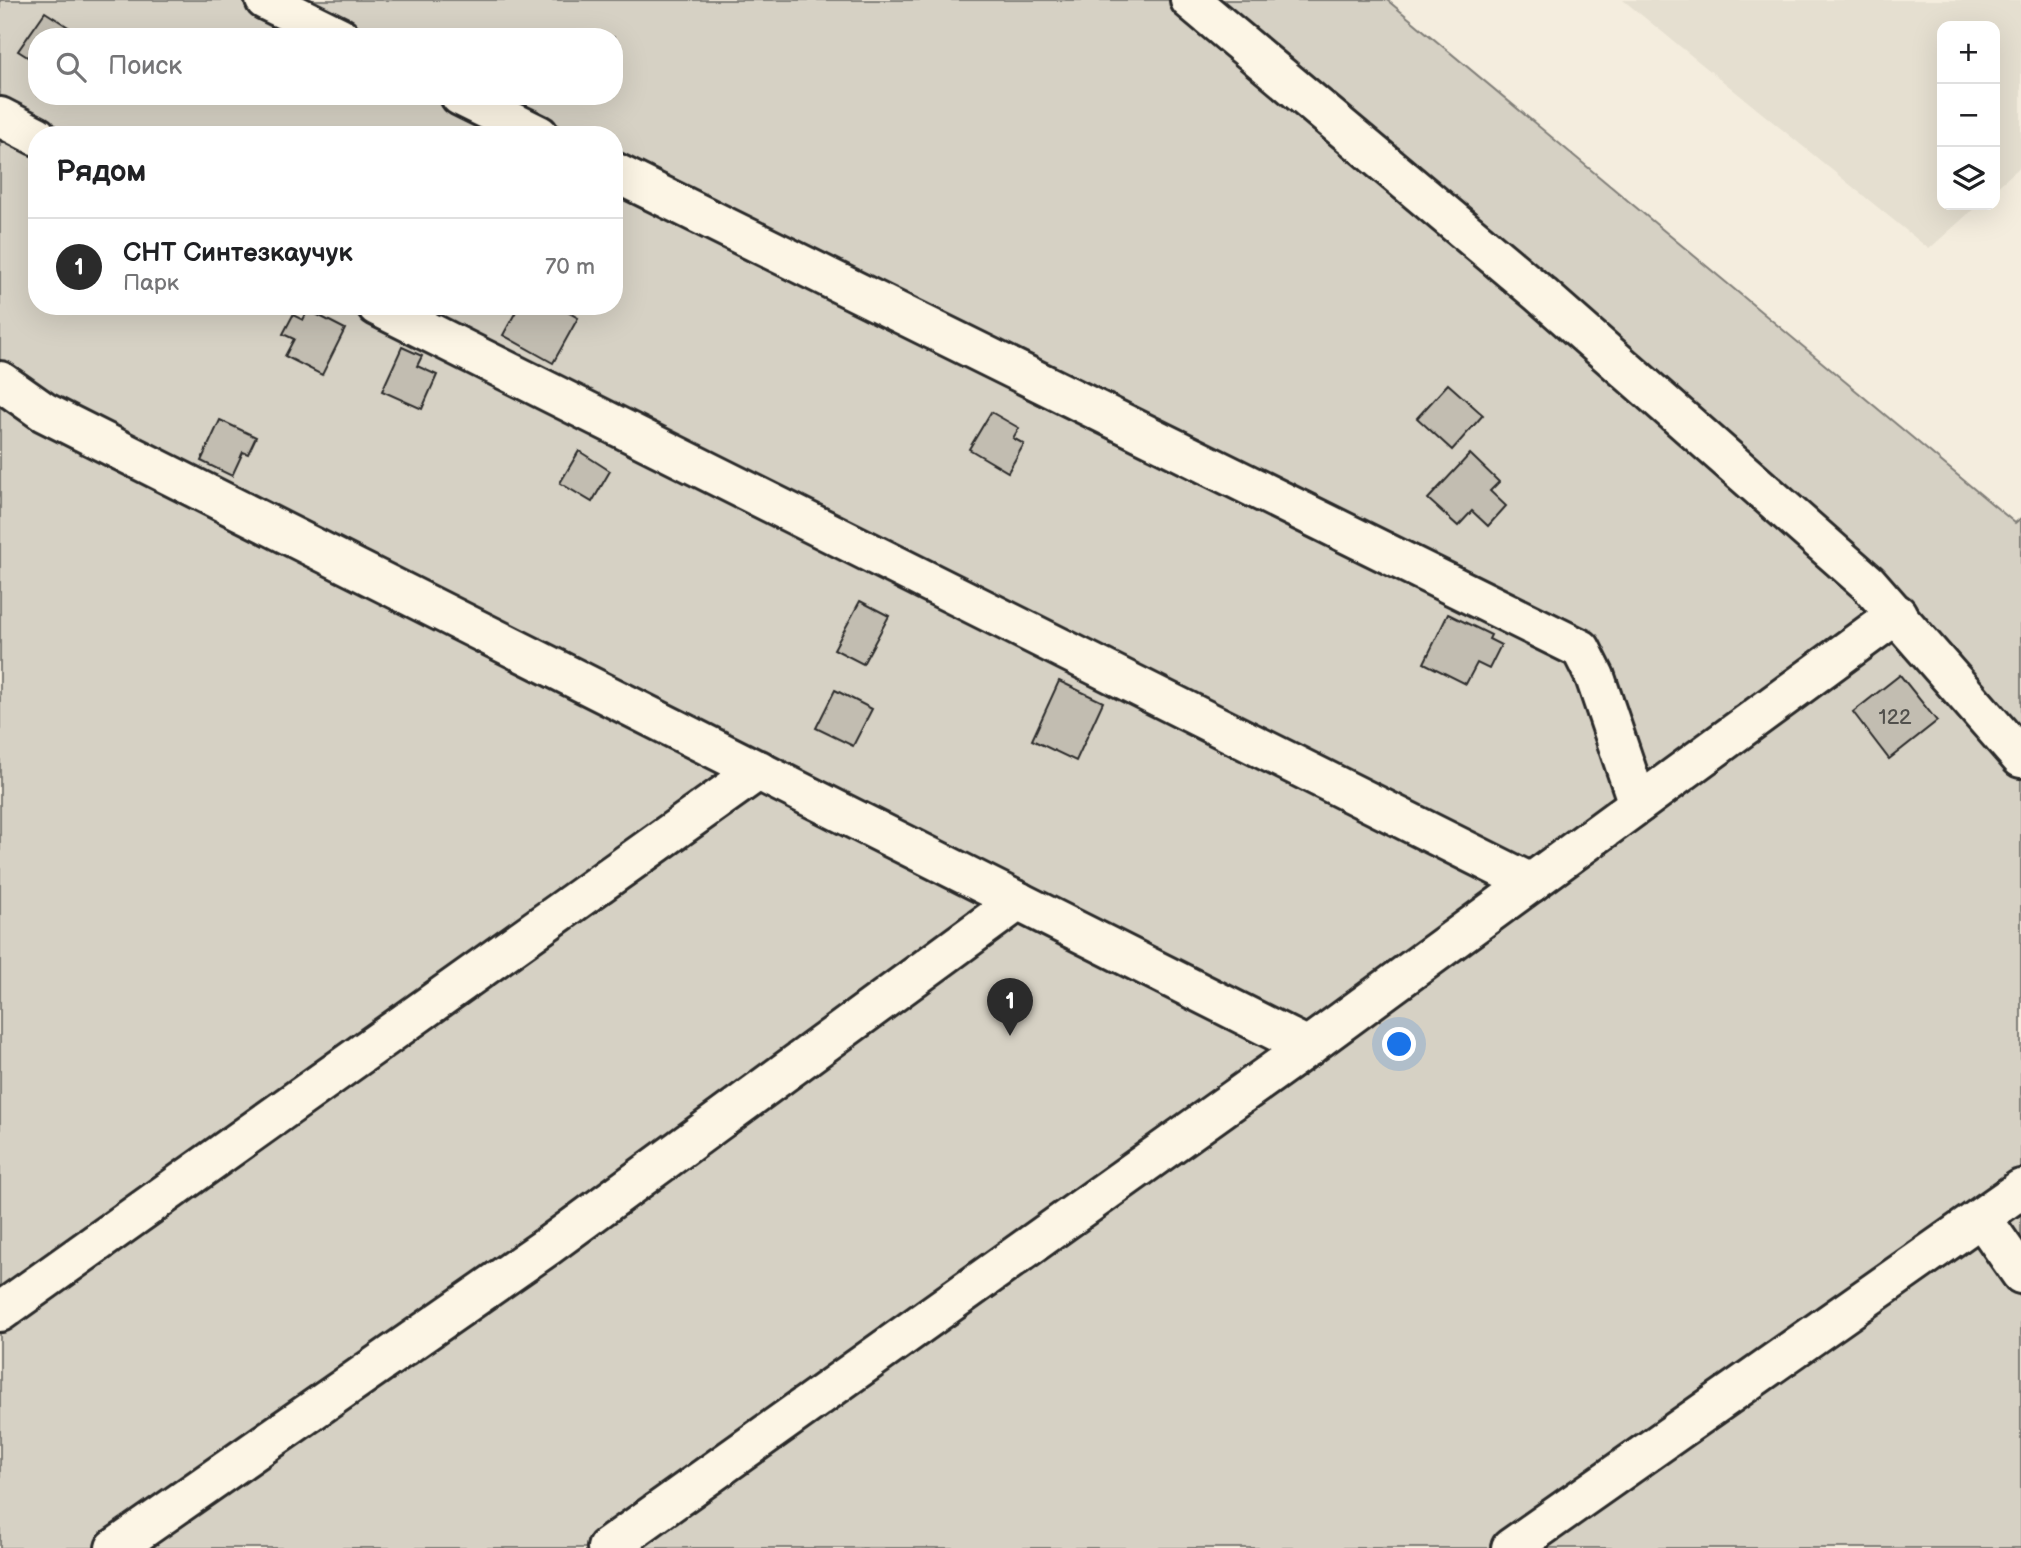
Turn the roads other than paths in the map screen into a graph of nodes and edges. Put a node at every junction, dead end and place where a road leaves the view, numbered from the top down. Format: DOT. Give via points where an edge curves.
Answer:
graph roads {
  1 [pos="265,0"];
  2 [pos="1190,0"];
  3 [pos="322,28"];
  4 [pos="478,105"];
  5 [pos="0,117"];
  6 [pos="521,126"];
  7 [pos="28,131"];
  8 [pos="623,176"];
  9 [pos="395,315"];
  10 [pos="0,381"];
  11 [pos="1897,614"];
  12 [pos="2021,758"];
  13 [pos="759,770"];
  14 [pos="1638,804"];
  15 [pos="1531,883"];
  16 [pos="1018,901"];
  17 [pos="1308,1047"];
  18 [pos="2021,1189"];
  19 [pos="1982,1218"];
  20 [pos="2021,1275"];
  21 [pos="0,1312"];
  22 [pos="115,1548"];
  23 [pos="607,1548"];
  24 [pos="1511,1548"];
  1 -- 3 [label="street"];
  2 -- 11 [label="street" via="1540,294 1868,583"];
  4 -- 6 [label="street"];
  5 -- 7 [label="street"];
  8 -- 14 [label="street" via="1581,649"];
  9 -- 15 [label="street"];
  10 -- 13 [label="street" via="57,418"];
  11 -- 12 [label="street"];
  11 -- 14 [label="street"];
  13 -- 16 [label="street"];
  13 -- 21 [label="street"];
  14 -- 15 [label="street"];
  15 -- 17 [label="street"];
  16 -- 17 [label="street"];
  16 -- 22 [label="street" via="548,1245"];
  17 -- 23 [label="street"];
  18 -- 19 [label="street"];
  19 -- 20 [label="street"];
  19 -- 24 [label="street"];
}
